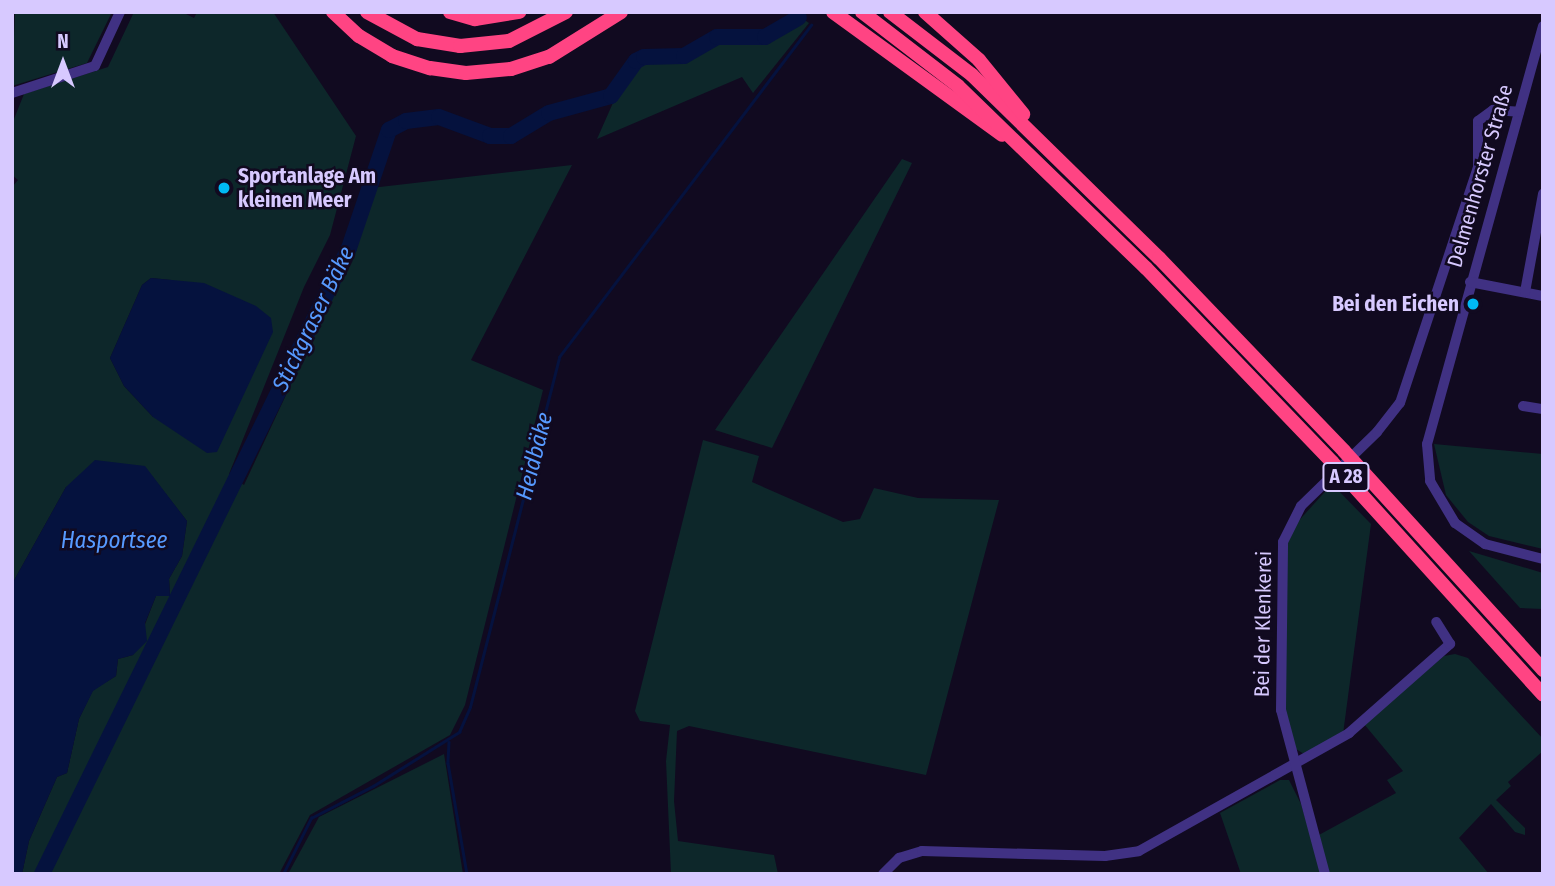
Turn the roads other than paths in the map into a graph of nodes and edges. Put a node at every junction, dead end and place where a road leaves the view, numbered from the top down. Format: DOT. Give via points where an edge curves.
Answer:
graph roads {
  1 [pos="121,12"];
  2 [pos="333,12"];
  3 [pos="367,12"];
  4 [pos="450,12"];
  5 [pos="519,12"];
  6 [pos="566,12"];
  7 [pos="621,12"];
  8 [pos="833,12"];
  9 [pos="862,12"];
  10 [pos="890,12"];
  11 [pos="925,12"];
  12 [pos="1543,26"];
  13 [pos="12,93"];
  14 [pos="1519,112"];
  15 [pos="1044,143"];
  16 [pos="1038,160"];
  17 [pos="1543,194"];
  18 [pos="1470,282"];
  19 [pos="1525,292"];
  20 [pos="1543,296"];
  21 [pos="1523,407"];
  22 [pos="1543,409"];
  23 [pos="1543,559"];
  24 [pos="1436,622"];
  25 [pos="1543,670"];
  26 [pos="1543,695"];
  27 [pos="1294,767"];
  28 [pos="883,874"];
  29 [pos="1325,874"];
  1 -- 13 [label="street" via="94,66"];
  2 -- 7 [label="highway" via="392,56 466,73 511,69 549,57"];
  3 -- 6 [label="highway" via="417,39 460,46 509,41"];
  4 -- 5 [label="highway" via="475,19"];
  8 -- 16 [label="highway"];
  9 -- 16 [label="highway, A 28" via="958,86"];
  10 -- 15 [label="highway, A 28" via="972,75"];
  11 -- 15 [label="highway" via="994,76"];
  12 -- 14 [label="street, Delmenhorster Straße"];
  14 -- 18 [label="street, Delmenhorster Straße"];
  14 -- 27 [label="street, Bei der Klenkerei" via="1493,110 1478,121 1478,167 1400,403 1377,432 1314,492 1290,524 1280,565 1281,710"];
  15 -- 25 [label="highway, A 28" via="1263,366"];
  16 -- 26 [label="highway, A 28" via="1232,356"];
  17 -- 19 [label="street"];
  18 -- 19 [label="street"];
  18 -- 23 [label="street, Delmenhorster Straße" via="1429,427 1430,481 1446,512 1469,535 1500,550"];
  19 -- 20 [label="street"];
  21 -- 22 [label="street"];
  24 -- 27 [label="street" via="1449,636 1447,648 1349,733"];
  27 -- 28 [label="street" via="1122,855 922,851 899,858"];
  27 -- 29 [label="street, Bei der Klenkerei"];
}
